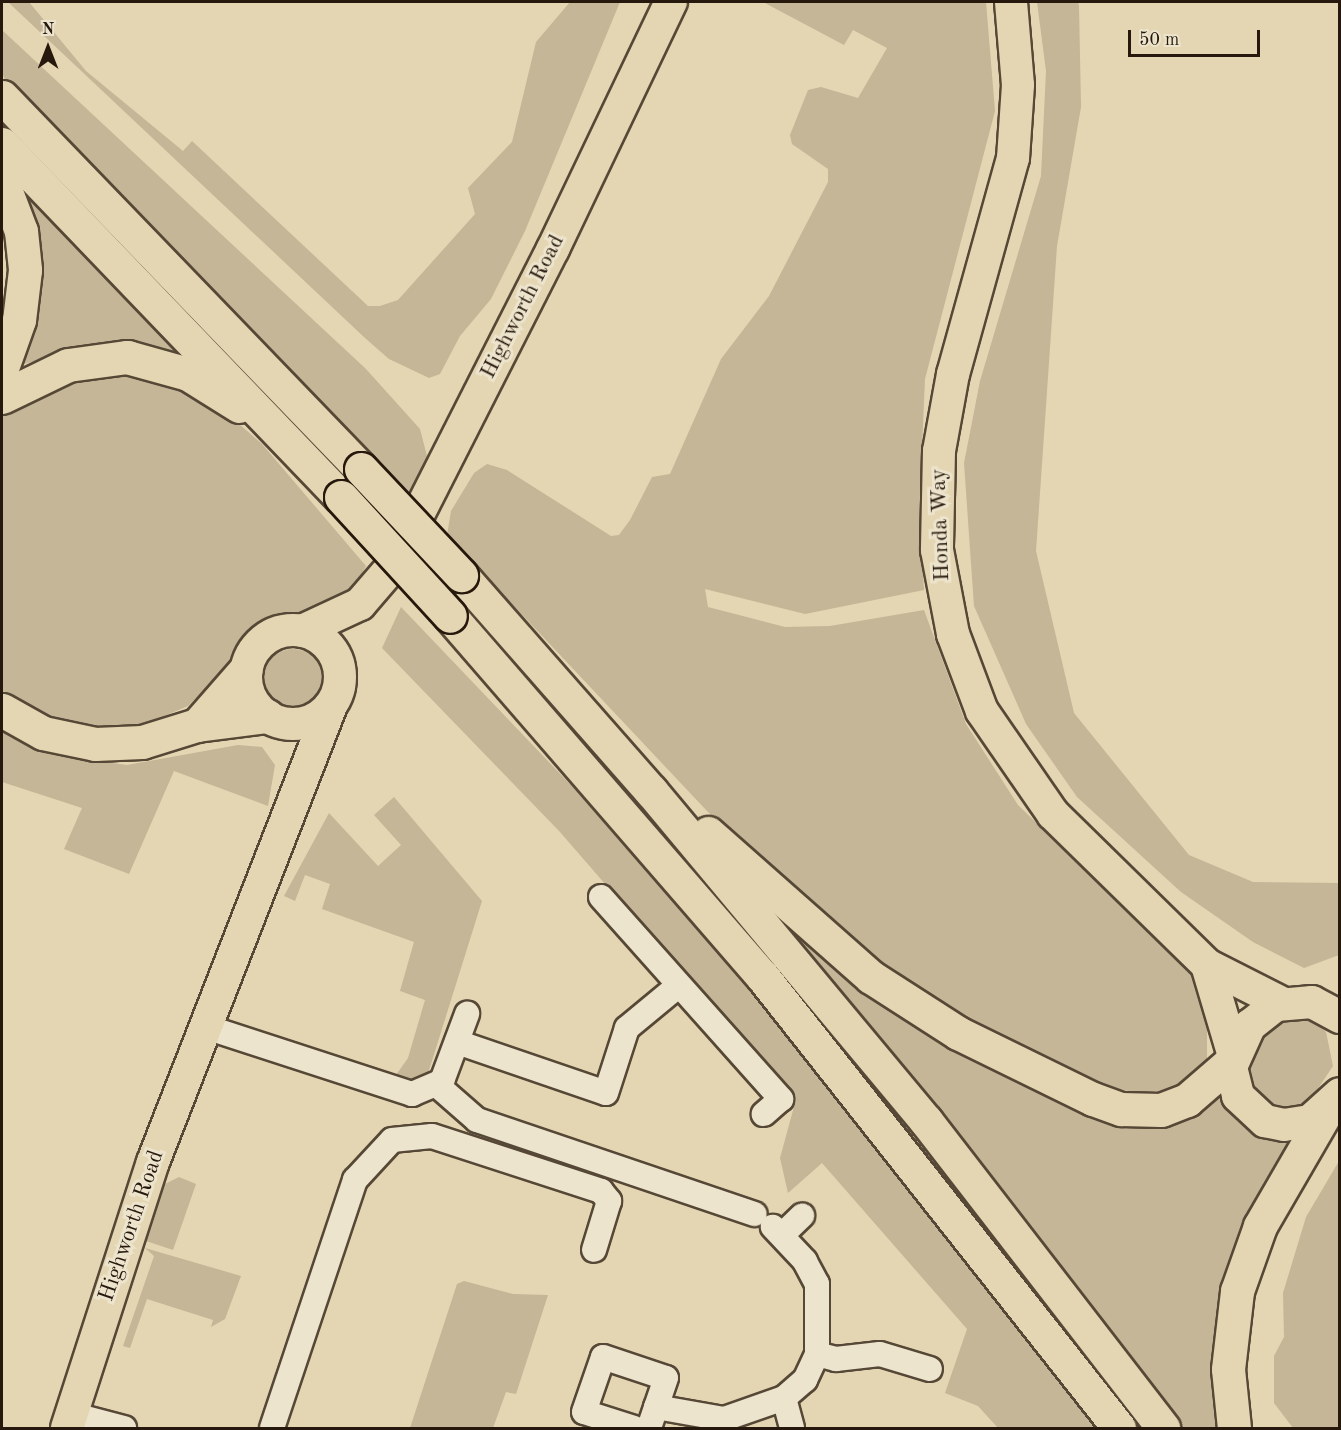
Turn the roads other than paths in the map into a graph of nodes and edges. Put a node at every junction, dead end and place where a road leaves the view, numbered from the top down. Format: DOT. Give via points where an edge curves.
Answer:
graph roads {
  1 [pos="671,2"];
  2 [pos="1011,2"];
  3 [pos="2,97"];
  4 [pos="2,144"];
  5 [pos="2,181"];
  6 [pos="2,368"];
  7 [pos="2,397"];
  8 [pos="299,450"];
  9 [pos="360,604"];
  10 [pos="302,631"];
  11 [pos="246,669"];
  12 [pos="340,672"];
  13 [pos="331,705"];
  14 [pos="2,710"];
  15 [pos="272,719"];
  16 [pos="197,725"];
  17 [pos="651,791"];
  18 [pos="292,800"];
  19 [pos="601,897"];
  20 [pos="1207,965"];
  21 [pos="679,985"];
  22 [pos="1282,1003"];
  23 [pos="467,1014"];
  24 [pos="1340,1017"];
  25 [pos="206,1027"];
  26 [pos="458,1042"];
  27 [pos="1232,1058"];
  28 [pos="438,1086"];
  29 [pos="1334,1100"];
  30 [pos="764,1114"];
  31 [pos="802,1216"];
  32 [pos="770,1226"];
  33 [pos="594,1250"];
  34 [pos="817,1354"];
  35 [pos="930,1369"];
  36 [pos="784,1398"];
  37 [pos="652,1418"];
  38 [pos="69,1421"];
  39 [pos="273,1424"];
  40 [pos="601,1424"];
  41 [pos="124,1428"];
  42 [pos="634,1428"];
  43 [pos="792,1428"];
  44 [pos="1119,1428"];
  45 [pos="1164,1428"];
  46 [pos="1234,1428"];
  1 -- 9 [label="main road, Highworth Road" via="403,546"];
  2 -- 20 [label="main road, Honda Way" via="1018,86 1013,158 943,422 936,521 943,589 972,689 1014,764 1053,814"];
  3 -- 17 [label="highway, bridge" via="361,468"];
  4 -- 8 [label="highway"];
  5 -- 6 [label="highway" via="21,231 25,270 19,320"];
  7 -- 8 [label="highway" via="83,361 140,359 210,386"];
  8 -- 44 [label="highway, bridge" via="450,616 762,976"];
  9 -- 10 [label="main road, Highworth Road"];
  9 -- 12 [label="main road, Highworth Road"];
  10 -- 11 [label="main road" via="266,638"];
  10 -- 12 [label="main road" via="328,645"];
  11 -- 15 [label="main road" via="252,701"];
  11 -- 16 [label="highway"];
  12 -- 13 [label="main road"];
  13 -- 15 [label="main road" via="311,721"];
  13 -- 18 [label="main road, Highworth Road"];
  14 -- 16 [label="highway" via="43,733 95,744 154,740"];
  15 -- 16 [label="highway"];
  15 -- 18 [label="main road, Highworth Road" via="292,754"];
  17 -- 27 [label="highway" via="720,842 796,916 871,977 958,1033 1056,1082 1121,1108 1161,1110 1187,1100"];
  17 -- 45 [label="highway" via="926,1121"];
  18 -- 25 [label="main road, Highworth Road"];
  19 -- 21 [label="street"];
  20 -- 22 [label="main road, Honda Way"];
  20 -- 27 [label="main road, Honda Way"];
  21 -- 26 [label="street" via="627,1028 606,1093"];
  21 -- 30 [label="street" via="781,1100"];
  22 -- 24 [label="main road" via="1312,1002"];
  22 -- 27 [label="main road" via="1250,1025"];
  23 -- 26 [label="street"];
  25 -- 28 [label="street" via="405,1094"];
  25 -- 38 [label="main road, Highworth Road" via="131,1225"];
  26 -- 28 [label="street"];
  27 -- 29 [label="main road, Honda Way" via="1238,1096 1265,1121 1297,1124"];
  28 -- 32 [label="street" via="477,1120"];
  29 -- 46 [label="highway" via="1260,1226 1237,1291 1228,1369"];
  31 -- 32 [label="street"];
  32 -- 34 [label="street" via="817,1284"];
  33 -- 39 [label="street" via="609,1202 604,1193 425,1134 393,1140 372,1156 355,1180"];
  34 -- 35 [label="street" via="836,1359 880,1354"];
  34 -- 36 [label="street" via="805,1380"];
  36 -- 37 [label="street" via="711,1420"];
  36 -- 43 [label="street"];
  37 -- 40 [label="street" via="666,1378 603,1357 584,1412"];
  38 -- 41 [label="street"];
  40 -- 42 [label="street"];
}
